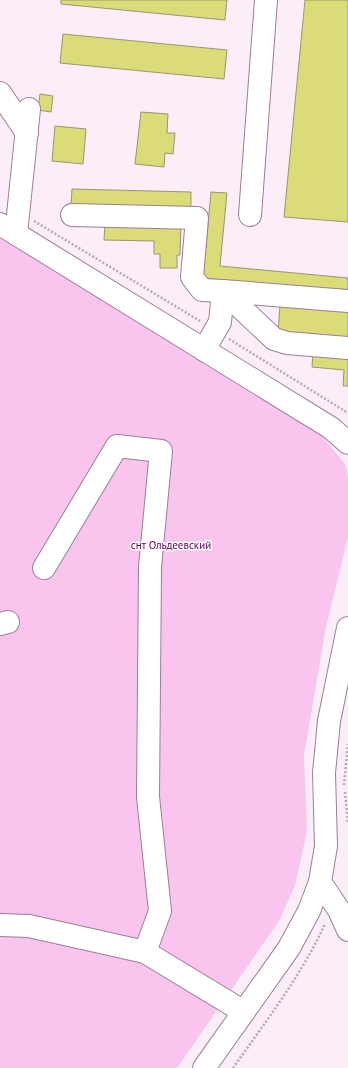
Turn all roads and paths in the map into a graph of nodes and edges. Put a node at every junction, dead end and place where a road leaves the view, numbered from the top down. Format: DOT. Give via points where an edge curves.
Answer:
graph roads {
  1 [pos="266,0"];
  2 [pos="0,93"];
  3 [pos="29,109"];
  4 [pos="27,134"];
  5 [pos="19,212"];
  6 [pos="72,215"];
  7 [pos="250,215"];
  8 [pos="8,229"];
  9 [pos="223,291"];
  10 [pos="348,301"];
  11 [pos="215,331"];
  12 [pos="348,348"];
  13 [pos="204,350"];
  14 [pos="348,413"];
  15 [pos="348,443"];
  16 [pos="44,568"];
  17 [pos="348,628"];
  18 [pos="348,744"];
  19 [pos="348,824"];
  20 [pos="320,882"];
  21 [pos="334,904"];
  22 [pos="0,925"];
  23 [pos="348,930"];
  24 [pos="145,952"];
  25 [pos="244,1012"];
  26 [pos="204,1068"];
  27 [pos="233,1068"];
  1 -- 7 [label="street"];
  2 -- 4 [label="street"];
  3 -- 4 [label="street"];
  4 -- 5 [label="street"];
  5 -- 8 [label="street"];
  5 -- 11 [label="path"];
  6 -- 9 [label="street" via="197,218 192,277 202,290"];
  8 -- 13 [label="street"];
  9 -- 10 [label="street"];
  9 -- 11 [label="street" via="220,322"];
  9 -- 12 [label="street" via="274,339 287,343"];
  11 -- 13 [label="street"];
  11 -- 14 [label="path"];
  13 -- 15 [label="street" via="331,428"];
  16 -- 24 [label="street" via="117,446 161,451 150,567 148,797 160,910"];
  17 -- 20 [label="street" via="329,720 324,773 326,846"];
  18 -- 19 [label="path" via="344,787"];
  20 -- 21 [label="street"];
  20 -- 25 [label="street" via="310,911 289,948"];
  21 -- 23 [label="street"];
  21 -- 27 [label="path" via="315,945 294,981"];
  22 -- 24 [label="street" via="29,926"];
  24 -- 25 [label="street"];
  25 -- 26 [label="street"];
}
